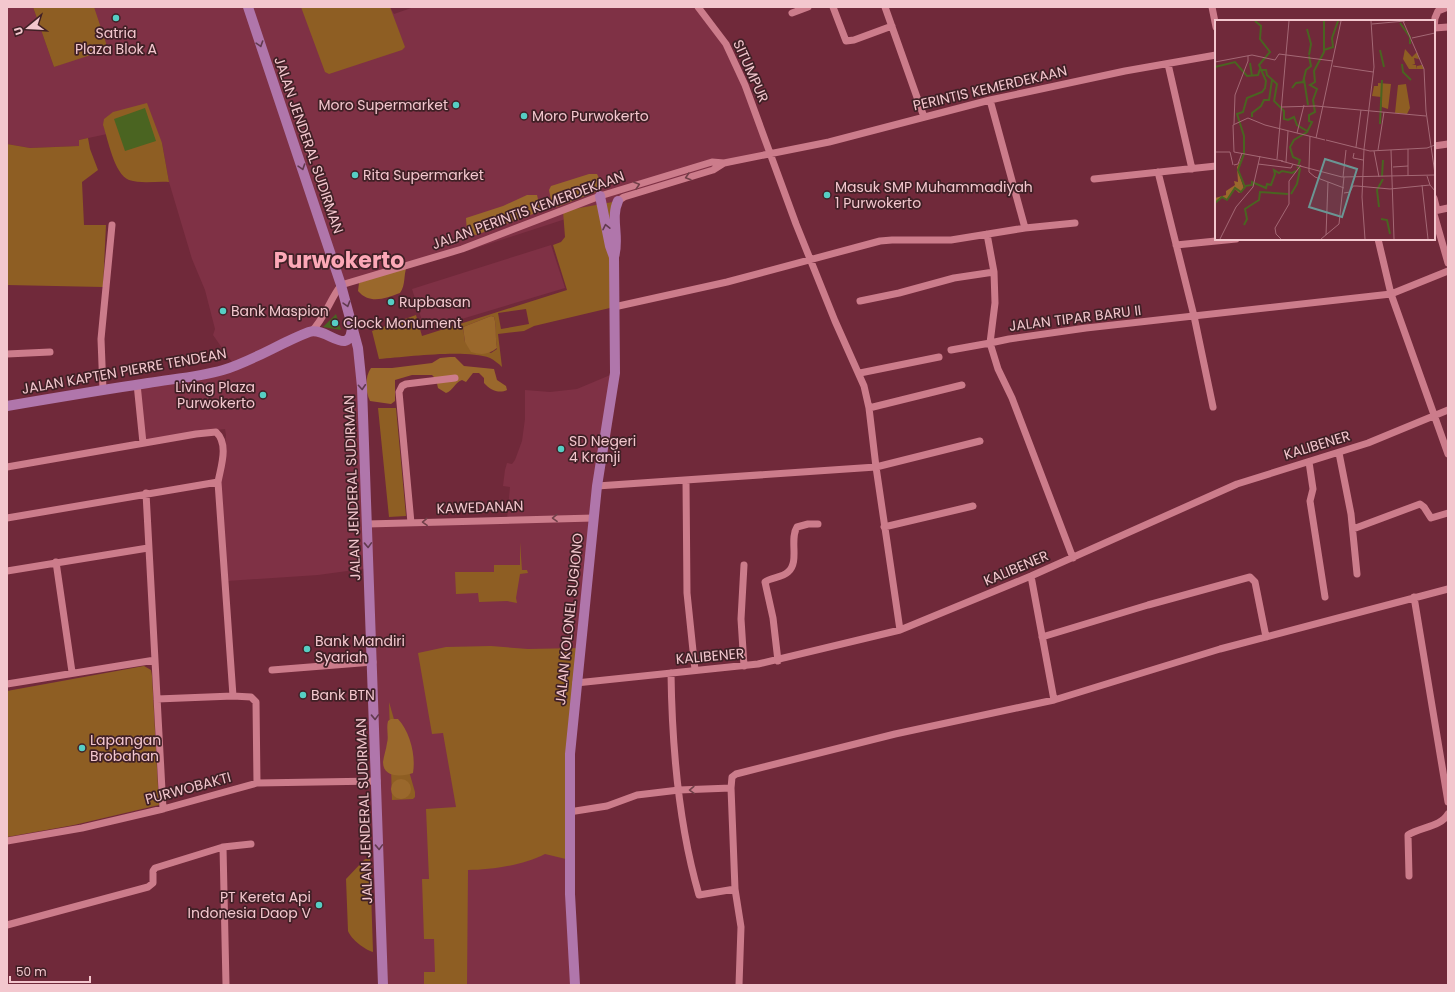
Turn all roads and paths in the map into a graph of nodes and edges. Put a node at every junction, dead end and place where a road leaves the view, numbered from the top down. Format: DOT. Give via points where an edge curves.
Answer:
graph roads {
  1 [pos="248,7"];
  2 [pos="698,7"];
  3 [pos="808,7"];
  4 [pos="833,7"];
  5 [pos="885,7"];
  6 [pos="1212,7"];
  7 [pos="1448,7"];
  8 [pos="792,13"];
  9 [pos="1435,20"];
  10 [pos="1215,22"];
  11 [pos="892,26"];
  12 [pos="1448,26"];
  13 [pos="1435,28"];
  14 [pos="1215,55"];
  15 [pos="1168,64"];
  16 [pos="990,100"];
  17 [pos="924,117"];
  18 [pos="1448,144"];
  19 [pos="1435,146"];
  20 [pos="771,152"];
  21 [pos="1215,166"];
  22 [pos="1192,169"];
  23 [pos="1158,172"];
  24 [pos="670,178"];
  25 [pos="1094,179"];
  26 [pos="600,196"];
  27 [pos="618,201"];
  28 [pos="1448,208"];
  29 [pos="1435,212"];
  30 [pos="1075,223"];
  31 [pos="112,225"];
  32 [pos="1025,228"];
  33 [pos="987,234"];
  34 [pos="1226,240"];
  35 [pos="1378,240"];
  36 [pos="613,243"];
  37 [pos="1176,245"];
  38 [pos="812,260"];
  39 [pos="1448,263"];
  40 [pos="1448,271"];
  41 [pos="994,272"];
  42 [pos="341,285"];
  43 [pos="1391,294"];
  44 [pos="860,301"];
  45 [pos="614,307"];
  46 [pos="1194,316"];
  47 [pos="352,325"];
  48 [pos="311,332"];
  49 [pos="990,344"];
  50 [pos="951,350"];
  51 [pos="50,352"];
  52 [pos="7,354"];
  53 [pos="939,357"];
  54 [pos="860,373"];
  55 [pos="455,378"];
  56 [pos="137,384"];
  57 [pos="962,385"];
  58 [pos="103,390"];
  59 [pos="7,406"];
  60 [pos="1213,407"];
  61 [pos="869,408"];
  62 [pos="1448,410"];
  63 [pos="1435,414"];
  64 [pos="980,441"];
  65 [pos="143,443"];
  66 [pos="1339,453"];
  67 [pos="1448,454"];
  68 [pos="1310,462"];
  69 [pos="876,467"];
  70 [pos="7,468"];
  71 [pos="686,481"];
  72 [pos="218,482"];
  73 [pos="597,486"];
  74 [pos="146,493"];
  75 [pos="974,506"];
  76 [pos="1448,513"];
  77 [pos="7,518"];
  78 [pos="594,518"];
  79 [pos="411,523"];
  80 [pos="368,524"];
  81 [pos="818,524"];
  82 [pos="884,527"];
  83 [pos="1353,529"];
  84 [pos="148,548"];
  85 [pos="1072,558"];
  86 [pos="56,562"];
  87 [pos="744,564"];
  88 [pos="7,571"];
  89 [pos="1357,574"];
  90 [pos="1031,576"];
  91 [pos="1448,589"];
  92 [pos="1414,596"];
  93 [pos="1324,597"];
  94 [pos="900,630"];
  95 [pos="1042,637"];
  96 [pos="1266,637"];
  97 [pos="155,660"];
  98 [pos="778,660"];
  99 [pos="373,662"];
  100 [pos="744,666"];
  101 [pos="272,670"];
  102 [pos="695,670"];
  103 [pos="72,672"];
  104 [pos="672,673"];
  105 [pos="576,683"];
  106 [pos="7,684"];
  107 [pos="233,696"];
  108 [pos="157,698"];
  109 [pos="1054,700"];
  110 [pos="377,781"];
  111 [pos="257,783"];
  112 [pos="731,788"];
  113 [pos="679,790"];
  114 [pos="1448,802"];
  115 [pos="163,809"];
  116 [pos="569,812"];
  117 [pos="1448,814"];
  118 [pos="7,841"];
  119 [pos="251,844"];
  120 [pos="223,847"];
  121 [pos="1409,876"];
  122 [pos="735,889"];
  123 [pos="7,925"];
  124 [pos="226,985"];
  125 [pos="384,985"];
  126 [pos="575,985"];
  127 [pos="739,985"];
  1 -- 42 [label="main road, JALAN JENDERAL SUDIRMAN, one-way"];
  2 -- 20 [label="street, SITUMPUR" via="726,44"];
  3 -- 8 [label="street"];
  4 -- 11 [label="street" via="844,39 848,42"];
  5 -- 11 [label="street"];
  6 -- 10 [label="street"];
  7 -- 9 [label="street" via="1438,11"];
  11 -- 17 [label="street"];
  12 -- 13 [label="street"];
  14 -- 15 [label="street, PERINTIS KEMERDEKAAN"];
  15 -- 16 [label="street, PERINTIS KEMERDEKAAN"];
  15 -- 22 [label="street"];
  16 -- 17 [label="street, PERINTIS KEMERDEKAAN"];
  16 -- 32 [label="street"];
  17 -- 20 [label="street, PERINTIS KEMERDEKAAN" via="829,142"];
  18 -- 19 [label="street"];
  20 -- 24 [label="street, JALAN PERINTIS KEMERDEKAAN" via="724,163 713,170"];
  20 -- 38 [label="street, SITUMPUR"];
  21 -- 22 [label="street"];
  22 -- 23 [label="street"];
  23 -- 25 [label="street"];
  23 -- 37 [label="street"];
  26 -- 24 [label="street, JALAN PERINTIS KEMERDEKAAN, one-way"];
  24 -- 27 [label="street, JALAN PERINTIS KEMERDEKAAN"];
  36 -- 26 [label="main road, JALAN KOLONEL SUGIONO, one-way"];
  26 -- 42 [label="street, JALAN PERINTIS KEMERDEKAAN" via="478,243"];
  27 -- 36 [label="main road, JALAN KOLONEL SUGIONO"];
  28 -- 29 [label="street"];
  29 -- 39 [label="street"];
  30 -- 32 [label="street"];
  31 -- 58 [label="street" via="101,339"];
  32 -- 33 [label="street"];
  33 -- 38 [label="street" via="951,240 880,241"];
  33 -- 41 [label="street"];
  34 -- 37 [label="street"];
  35 -- 43 [label="street"];
  36 -- 45 [label="main road, JALAN KOLONEL SUGIONO"];
  37 -- 46 [label="street"];
  38 -- 45 [label="street"];
  38 -- 54 [label="street, SITUMPUR" via="838,328"];
  40 -- 43 [label="street, JALAN TIPAR BARU II"];
  41 -- 44 [label="street" via="954,278"];
  41 -- 49 [label="street" via="995,303"];
  42 -- 47 [label="main road, JALAN JENDERAL SUDIRMAN, one-way"];
  42 -- 48 [label="street" via="324,316"];
  43 -- 46 [label="street, JALAN TIPAR BARU II"];
  43 -- 63 [label="street" via="1416,368"];
  45 -- 73 [label="main road, JALAN KOLONEL SUGIONO" via="615,373"];
  46 -- 49 [label="street, JALAN TIPAR BARU II" via="1078,329"];
  46 -- 60 [label="street"];
  47 -- 48 [label="main road" via="348,341 342,342 326,334"];
  47 -- 80 [label="main road, JALAN JENDERAL SUDIRMAN, one-way" via="358,348 362,387"];
  48 -- 56 [label="main road, JALAN KAPTEN PIERRE TENDEAN" via="258,357 222,370"];
  49 -- 50 [label="street, JALAN TIPAR BARU II"];
  49 -- 85 [label="street"];
  51 -- 52 [label="street"];
  53 -- 54 [label="street"];
  54 -- 61 [label="street, SITUMPUR"];
  55 -- 79 [label="street" via="406,384 399,392"];
  56 -- 58 [label="main road, JALAN KAPTEN PIERRE TENDEAN"];
  56 -- 65 [label="street"];
  57 -- 61 [label="street"];
  58 -- 59 [label="main road, JALAN KAPTEN PIERRE TENDEAN"];
  61 -- 69 [label="street, SITUMPUR"];
  62 -- 63 [label="street, KALIBENER"];
  63 -- 66 [label="street, KALIBENER" via="1374,441"];
  63 -- 67 [label="street"];
  64 -- 69 [label="street"];
  65 -- 70 [label="street"];
  65 -- 72 [label="street" via="216,432 223,442"];
  66 -- 68 [label="street, KALIBENER"];
  66 -- 83 [label="street"];
  68 -- 85 [label="street, KALIBENER" via="1238,484"];
  68 -- 93 [label="street" via="1313,489 1310,501"];
  69 -- 71 [label="street"];
  69 -- 82 [label="street, SITUMPUR"];
  71 -- 73 [label="street"];
  71 -- 102 [label="street" via="687,593"];
  72 -- 74 [label="street"];
  72 -- 107 [label="street"];
  73 -- 78 [label="main road, JALAN KOLONEL SUGIONO"];
  74 -- 77 [label="street"];
  74 -- 84 [label="street"];
  75 -- 82 [label="street"];
  76 -- 83 [label="street" via="1430,518 1420,504"];
  78 -- 79 [label="street, KAWEDANAN, one-way"];
  78 -- 105 [label="main road, JALAN KOLONEL SUGIONO"];
  79 -- 80 [label="street, KAWEDANAN"];
  80 -- 99 [label="main road, JALAN JENDERAL SUDIRMAN, one-way"];
  81 -- 98 [label="street" via="797,527 792,567 788,573 765,582"];
  82 -- 94 [label="street, SITUMPUR"];
  83 -- 89 [label="street"];
  84 -- 86 [label="street"];
  84 -- 97 [label="street"];
  85 -- 90 [label="street, KALIBENER"];
  86 -- 88 [label="street"];
  86 -- 103 [label="street"];
  87 -- 100 [label="street" via="741,619"];
  90 -- 94 [label="street, KALIBENER"];
  90 -- 95 [label="street"];
  91 -- 92 [label="street"];
  92 -- 96 [label="street"];
  92 -- 114 [label="street"];
  94 -- 98 [label="street, KALIBENER"];
  95 -- 96 [label="street" via="1250,577 1255,582"];
  95 -- 109 [label="street"];
  96 -- 109 [label="street"];
  97 -- 103 [label="street"];
  97 -- 108 [label="street"];
  98 -- 100 [label="street, KALIBENER"];
  99 -- 101 [label="street"];
  99 -- 110 [label="main road, JALAN JENDERAL SUDIRMAN, one-way"];
  100 -- 102 [label="street, KALIBENER"];
  102 -- 104 [label="street, KALIBENER"];
  103 -- 106 [label="street"];
  104 -- 105 [label="street, KALIBENER"];
  104 -- 113 [label="street" via="673,740"];
  105 -- 116 [label="main road, JALAN KOLONEL SUGIONO" via="570,754"];
  107 -- 108 [label="street"];
  107 -- 111 [label="street" via="251,697 256,702"];
  108 -- 115 [label="street"];
  109 -- 112 [label="street" via="895,734 740,773 732,778"];
  110 -- 111 [label="street, PURWOBAKTI"];
  110 -- 125 [label="main road, JALAN JENDERAL SUDIRMAN, one-way"];
  111 -- 115 [label="street, PURWOBAKTI"];
  112 -- 113 [label="street, one-way"];
  112 -- 122 [label="street"];
  113 -- 116 [label="street" via="637,795 607,806"];
  113 -- 122 [label="street" via="690,866 699,895"];
  115 -- 118 [label="street, PURWOBAKTI" via="82,828"];
  116 -- 126 [label="main road, JALAN KOLONEL SUGIONO"];
  117 -- 121 [label="street" via="1439,823 1408,835"];
  119 -- 120 [label="street"];
  120 -- 123 [label="street" via="154,869 153,884 148,887"];
  120 -- 124 [label="street"];
  122 -- 127 [label="street" via="741,927"];
}
